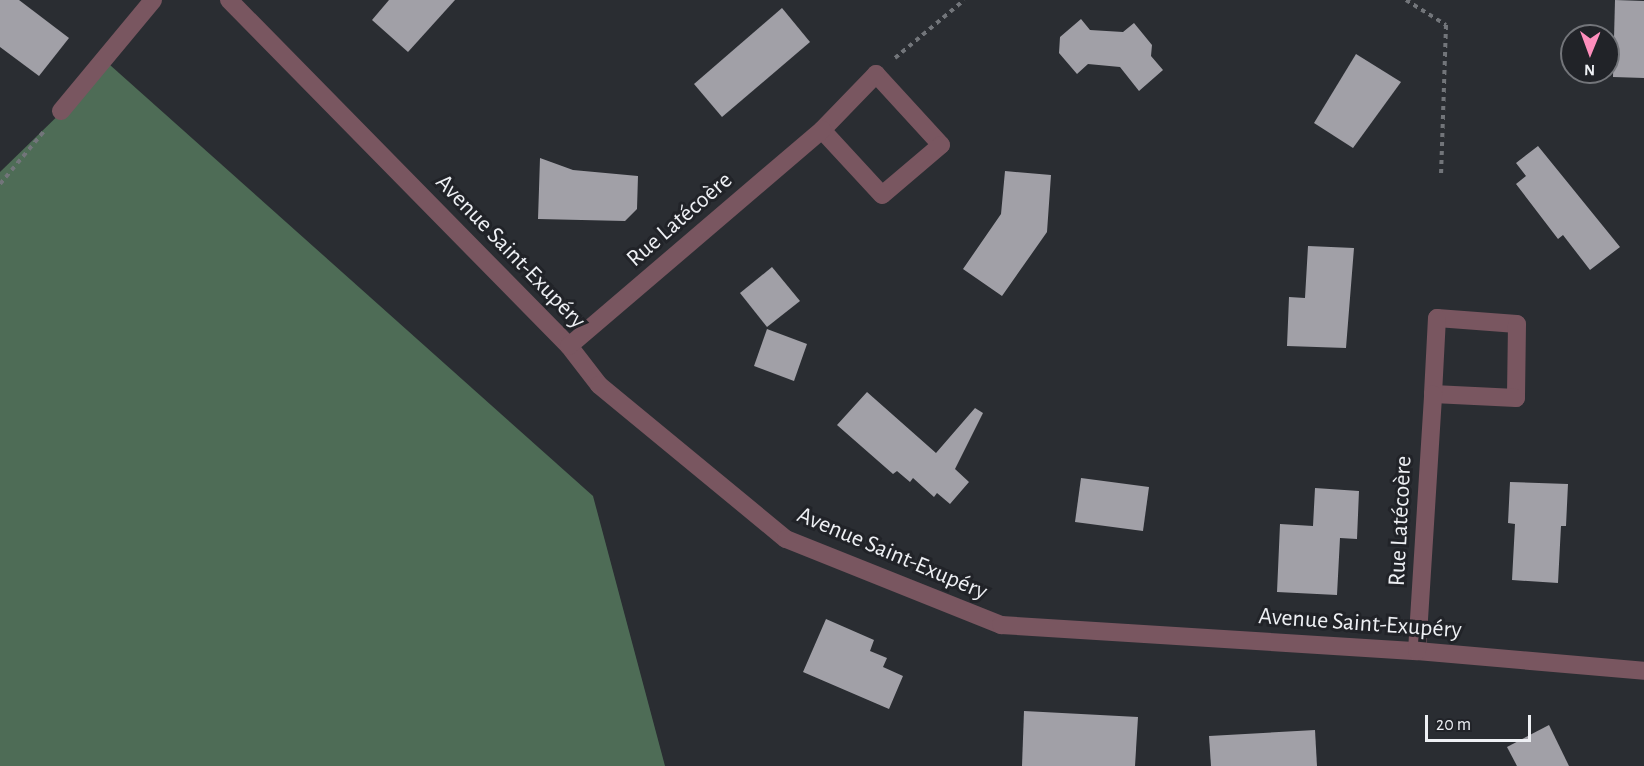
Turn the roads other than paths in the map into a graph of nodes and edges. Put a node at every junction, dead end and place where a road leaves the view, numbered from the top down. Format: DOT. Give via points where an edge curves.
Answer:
graph roads {
  1 [pos="153,0"];
  2 [pos="229,0"];
  3 [pos="61,111"];
  4 [pos="822,130"];
  5 [pos="569,346"];
  6 [pos="1433,394"];
  7 [pos="1417,651"];
  8 [pos="1644,671"];
  1 -- 3 [label="street"];
  2 -- 5 [label="street, Avenue Saint-Exupéry"];
  4 -- 4 [label="street, Rue Latécoère" via="882,195 941,145 876,74"];
  4 -- 5 [label="street, Rue Latécoère"];
  5 -- 7 [label="street, Avenue Saint-Exupéry" via="599,384 786,539 1001,625"];
  6 -- 6 [label="street, Rue Latécoère" via="1437,318 1517,324 1515,398"];
  6 -- 7 [label="street, Rue Latécoère"];
  7 -- 8 [label="street, Avenue Saint-Exupéry"];
}
